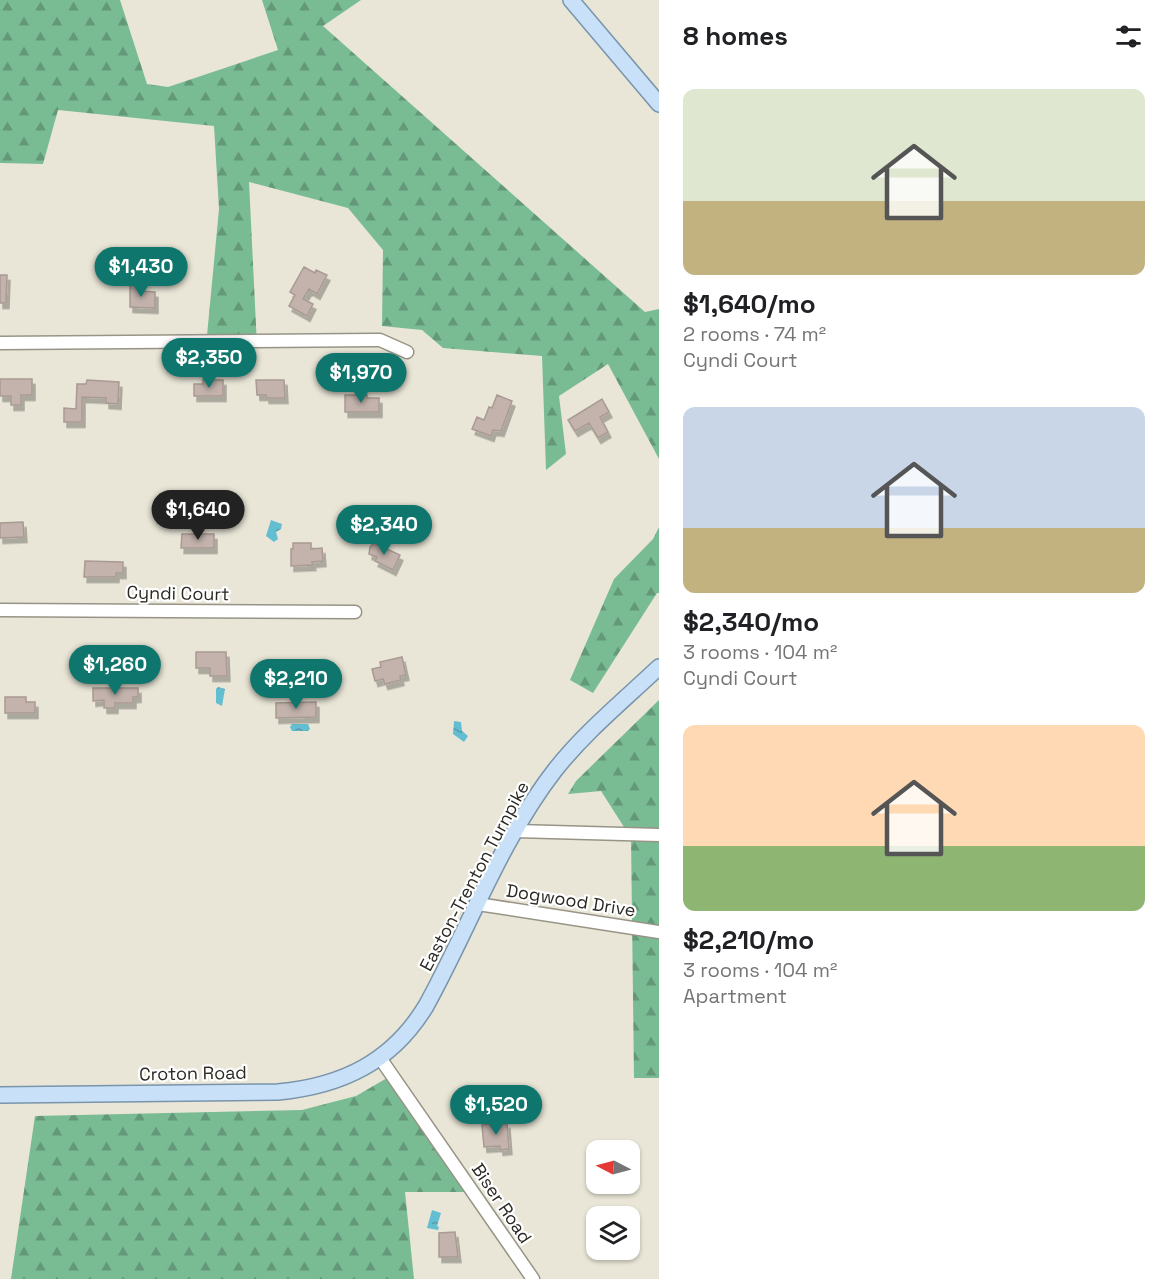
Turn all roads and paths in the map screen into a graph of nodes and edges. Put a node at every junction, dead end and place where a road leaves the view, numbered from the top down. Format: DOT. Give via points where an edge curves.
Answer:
graph roads {
  1 [pos="571,0"];
  2 [pos="659,104"];
  3 [pos="0,343"];
  4 [pos="407,352"];
  5 [pos="0,610"];
  6 [pos="355,612"];
  7 [pos="659,667"];
  8 [pos="516,831"];
  9 [pos="659,835"];
  10 [pos="478,904"];
  11 [pos="659,932"];
  12 [pos="380,1058"];
  13 [pos="0,1095"];
  14 [pos="533,1279"];
  1 -- 2 [label="main road"];
  3 -- 4 [label="street" via="380,340"];
  5 -- 6 [label="street, Cyndi Court"];
  7 -- 8 [label="main road, Easton-Trenton Turnpike" via="581,739 540,790"];
  8 -- 9 [label="street"];
  8 -- 10 [label="main road, Easton-Trenton Turnpike"];
  10 -- 11 [label="street, Dogwood Drive"];
  10 -- 12 [label="main road, Easton-Trenton Turnpike" via="414,1025"];
  12 -- 13 [label="main road, Croton Road" via="344,1077 299,1090"];
  12 -- 14 [label="street, Biser Road"];
}
